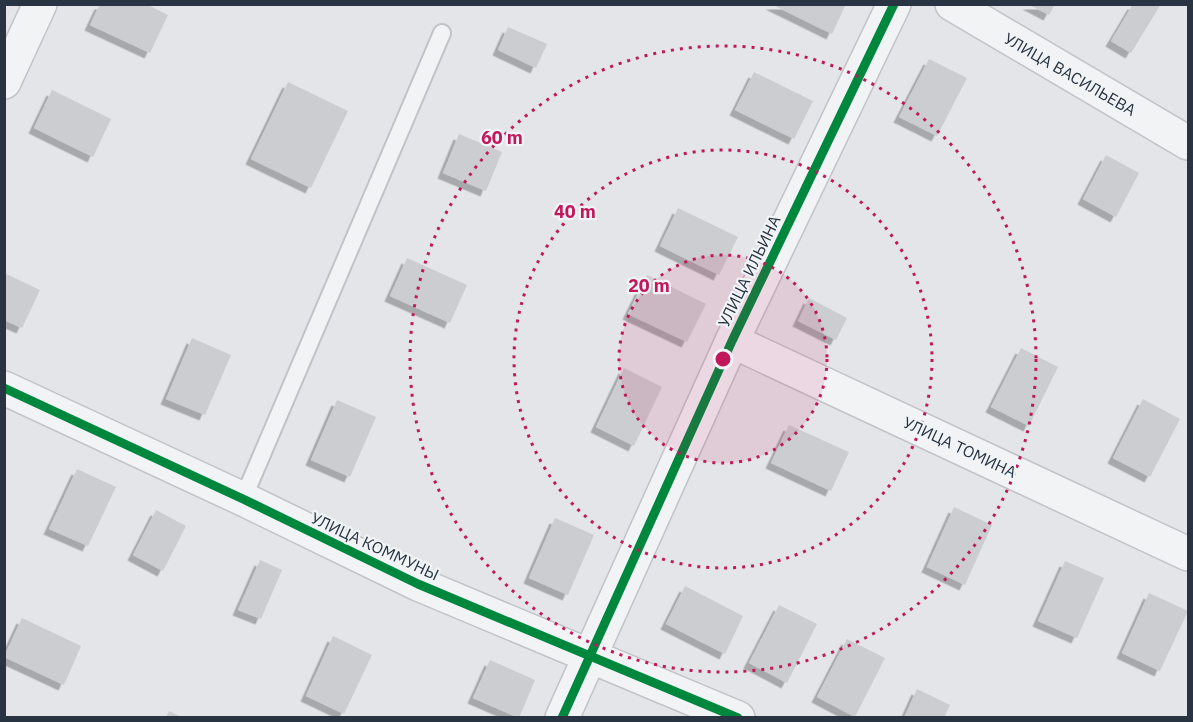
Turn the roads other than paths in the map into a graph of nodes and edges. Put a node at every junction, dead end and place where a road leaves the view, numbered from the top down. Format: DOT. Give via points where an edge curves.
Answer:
graph roads {
  1 [pos="40,4"];
  2 [pos="894,4"];
  3 [pos="952,4"];
  4 [pos="442,33"];
  5 [pos="4,82"];
  6 [pos="1188,143"];
  7 [pos="732,341"];
  8 [pos="4,388"];
  9 [pos="243,499"];
  10 [pos="1188,554"];
  11 [pos="589,656"];
  12 [pos="562,717"];
  13 [pos="738,717"];
  1 -- 5 [label="street"];
  2 -- 7 [label="street, УЛИЦА ИЛЬИНА"];
  3 -- 6 [label="street, УЛИЦА ВАСИЛЬЕВА"];
  4 -- 9 [label="lane"];
  7 -- 10 [label="street, УЛИЦА ТОМИНА"];
  7 -- 11 [label="street, УЛИЦА ИЛЬИНА"];
  8 -- 9 [label="street, УЛИЦА КОММУНЫ"];
  9 -- 11 [label="street, УЛИЦА КОММУНЫ" via="418,584"];
  11 -- 12 [label="street, УЛИЦА ИЛЬИНА"];
  11 -- 13 [label="street, УЛИЦА КОММУНЫ"];
}
